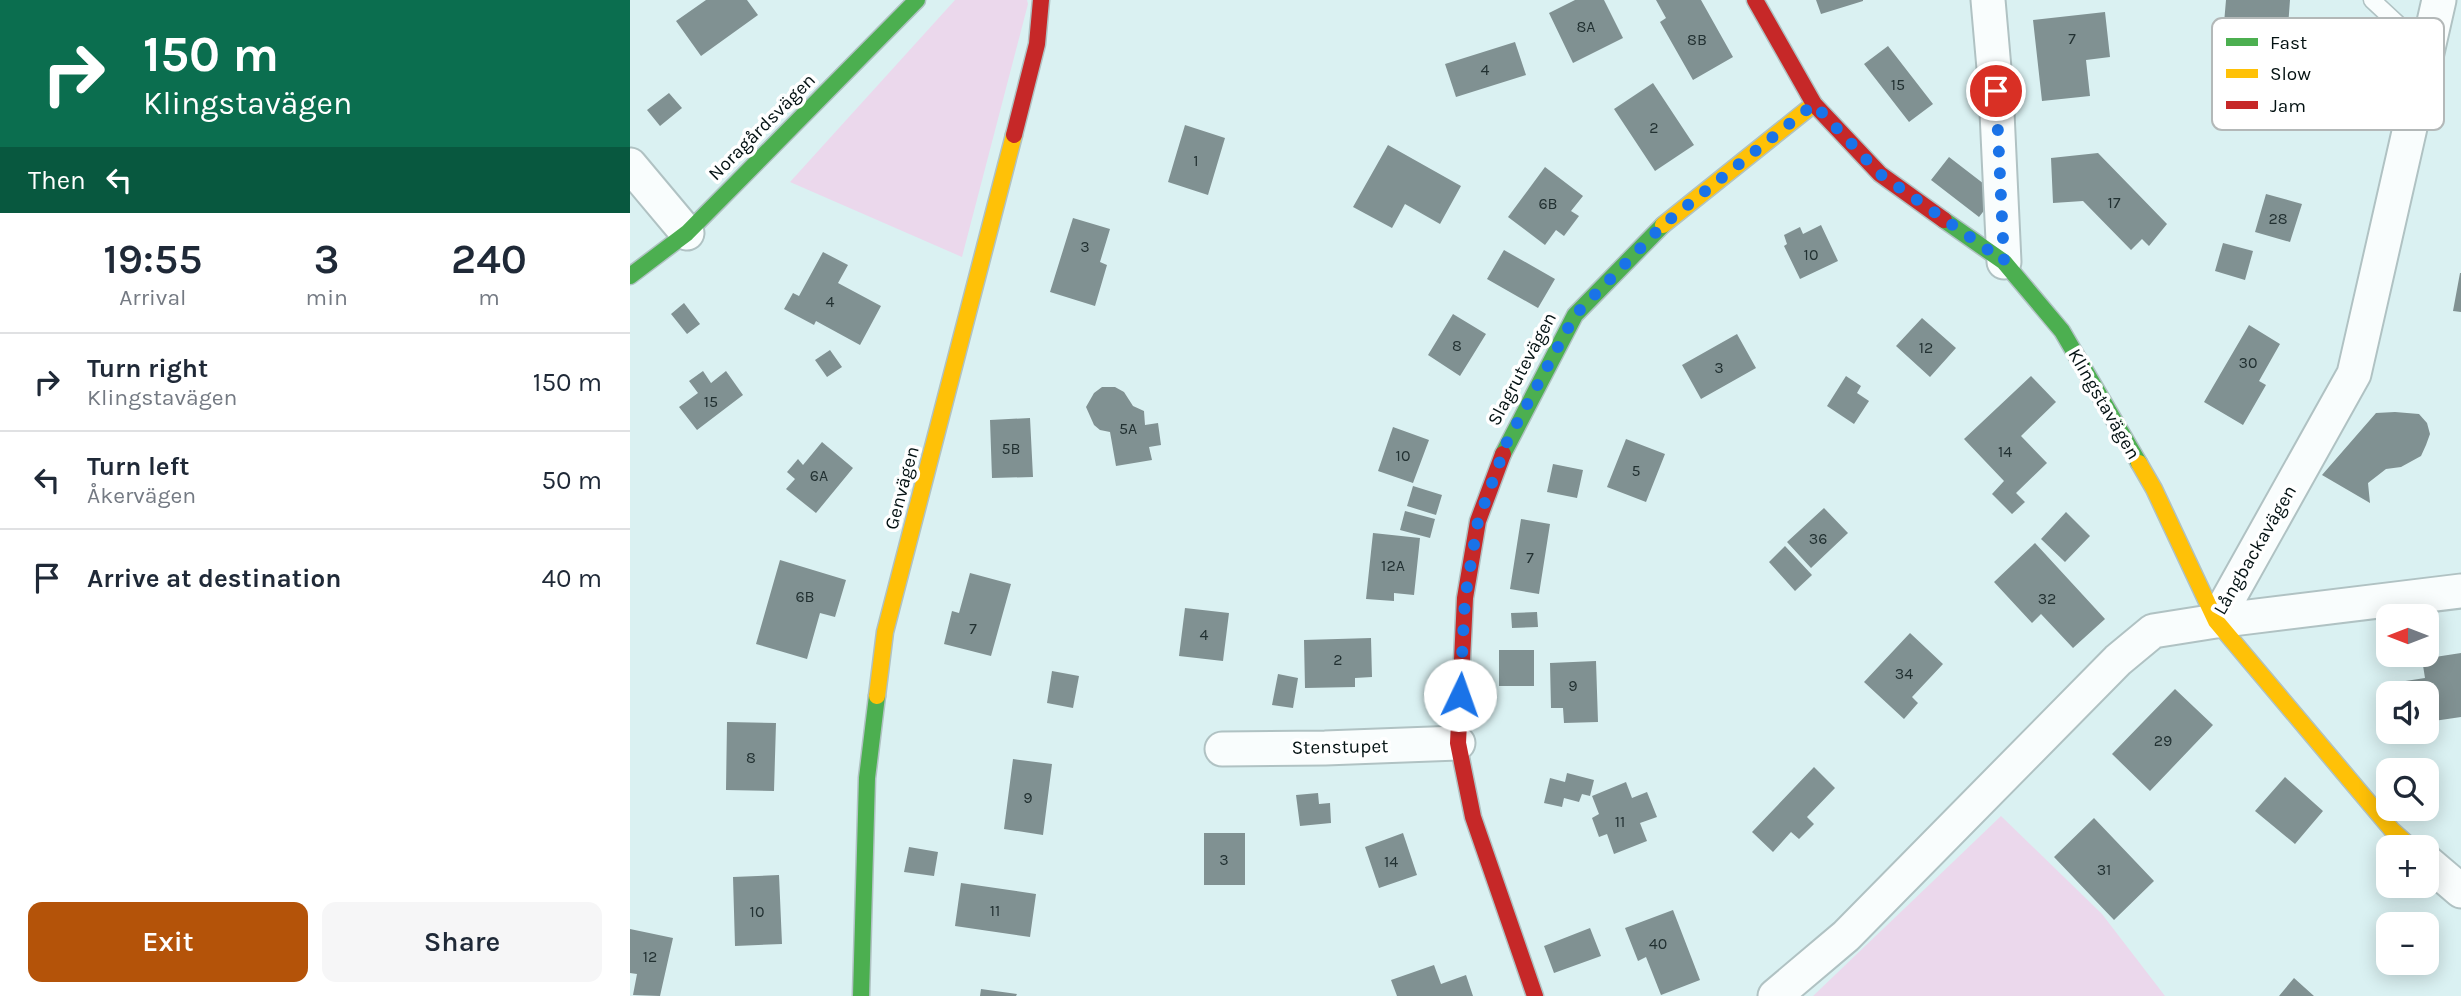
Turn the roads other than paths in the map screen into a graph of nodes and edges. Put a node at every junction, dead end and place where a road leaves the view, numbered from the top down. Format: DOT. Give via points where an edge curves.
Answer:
graph roads {
  1 [pos="917,0"];
  2 [pos="1041,0"];
  3 [pos="1755,0"];
  4 [pos="1988,0"];
  5 [pos="2372,0"];
  6 [pos="2439,0"];
  7 [pos="2391,18"];
  8 [pos="2435,18"];
  9 [pos="1814,104"];
  10 [pos="2410,130"];
  11 [pos="630,164"];
  12 [pos="687,233"];
  13 [pos="2004,261"];
  14 [pos="630,276"];
  15 [pos="2461,591"];
  16 [pos="2216,621"];
  17 [pos="1458,743"];
  18 [pos="1222,749"];
  19 [pos="2399,835"];
  20 [pos="2439,872"];
  21 [pos="2461,891"];
  22 [pos="861,996"];
  23 [pos="1535,996"];
  24 [pos="1776,996"];
  1 -- 12 [label="street, Noragårdsvägen"];
  2 -- 22 [label="street, Genvägen" via="1037,44 885,632 867,778"];
  3 -- 9 [label="street, Klingstavägen"];
  4 -- 13 [label="street"];
  5 -- 7 [label="lane"];
  6 -- 8 [label="street, Långbackavägen"];
  9 -- 13 [label="street, Klingstavägen" via="1880,174"];
  9 -- 17 [label="street, Slagrutevägen" via="1664,224 1575,315 1507,442 1478,521 1465,598"];
  10 -- 16 [label="street, Långbackavägen" via="2354,374"];
  11 -- 12 [label="street"];
  12 -- 14 [label="street, Noragårdsvägen"];
  13 -- 16 [label="street, Klingstavägen" via="2062,331 2154,489"];
  15 -- 16 [label="street"];
  16 -- 19 [label="street, Klingstavägen"];
  16 -- 24 [label="street, Långbackavägen" via="2153,631 2118,660 1846,936"];
  17 -- 18 [label="street, Stenstupet"];
  17 -- 23 [label="street, Slagrutevägen" via="1473,817"];
  20 -- 21 [label="street"];
}
